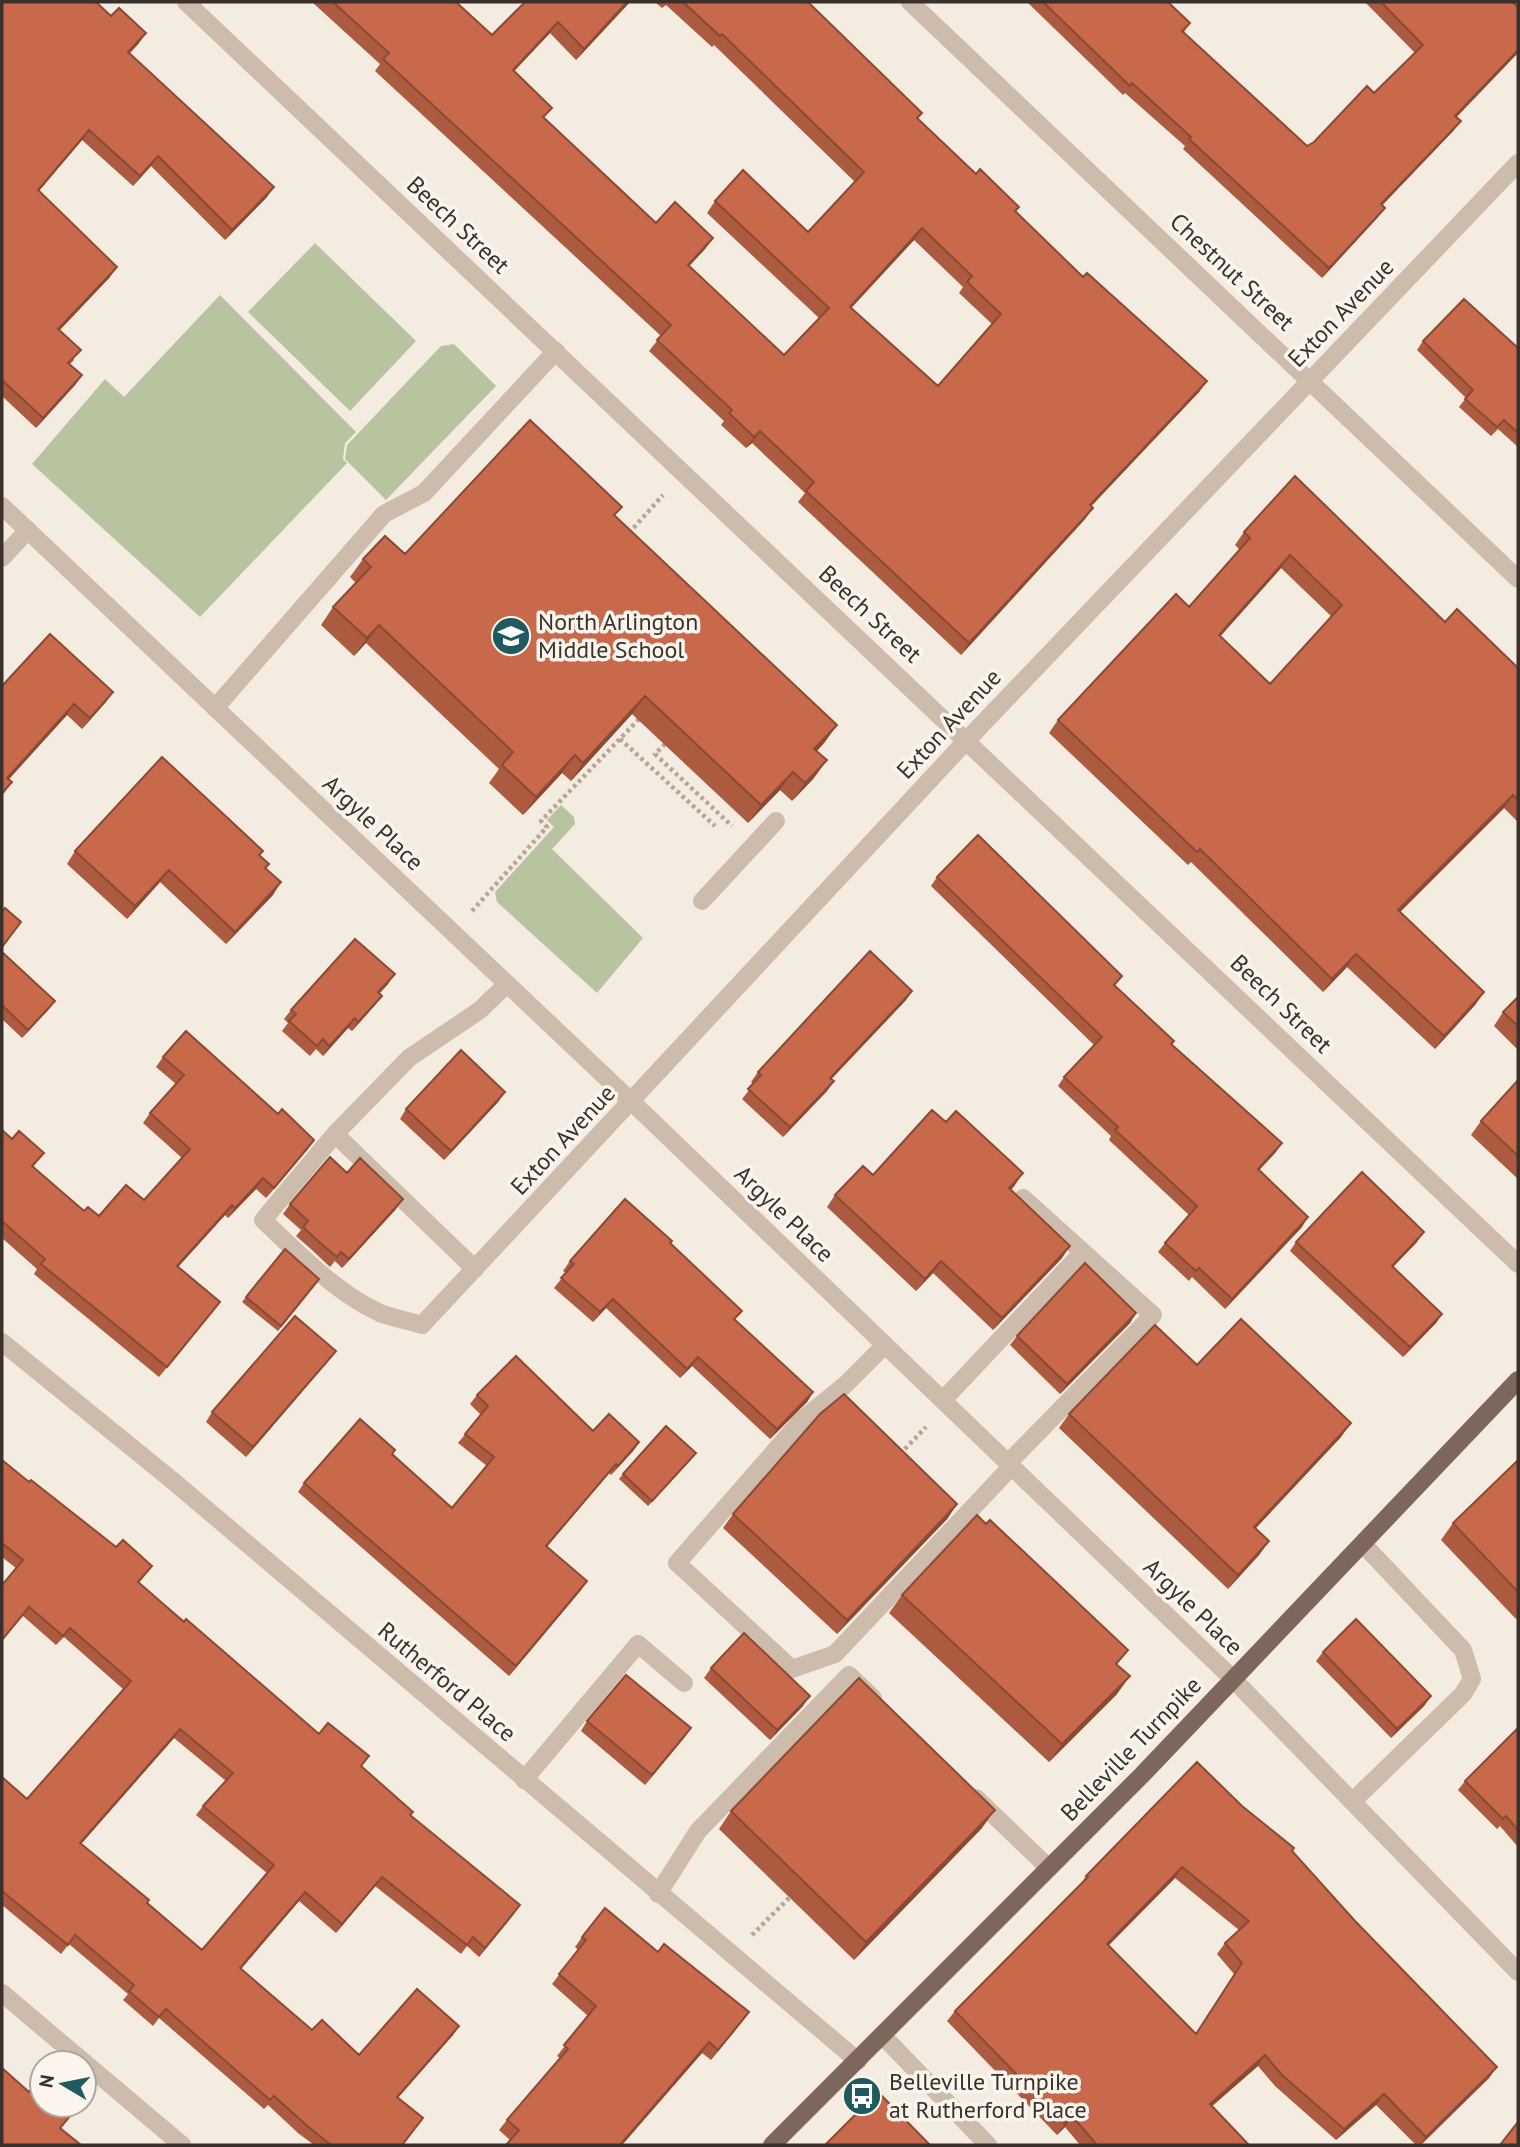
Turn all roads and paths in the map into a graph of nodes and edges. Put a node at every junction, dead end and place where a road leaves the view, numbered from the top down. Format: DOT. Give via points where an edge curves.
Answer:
graph roads {
  1 [pos="186,2"];
  2 [pos="910,2"];
  3 [pos="1518,163"];
  4 [pos="556,351"];
  5 [pos="1311,380"];
  6 [pos="684,472"];
  7 [pos="2,506"];
  8 [pos="28,530"];
  9 [pos="628,534"];
  10 [pos="2,558"];
  11 [pos="1518,579"];
  12 [pos="215,708"];
  13 [pos="639,719"];
  14 [pos="620,739"];
  15 [pos="968,740"];
  16 [pos="664,744"];
  17 [pos="691,788"];
  18 [pos="682,796"];
  19 [pos="743,818"];
  20 [pos="776,821"];
  21 [pos="715,826"];
  22 [pos="702,901"];
  23 [pos="453,932"];
  24 [pos="507,984"];
  25 [pos="632,1102"];
  26 [pos="335,1135"];
  27 [pos="1023,1198"];
  28 [pos="1083,1252"];
  29 [pos="1518,1264"];
  30 [pos="475,1269"];
  31 [pos="2,1342"];
  32 [pos="885,1345"];
  33 [pos="1518,1380"];
  34 [pos="945,1402"];
  35 [pos="892,1463"];
  36 [pos="1010,1465"];
  37 [pos="1363,1544"];
  38 [pos="1234,1680"];
  39 [pos="684,1683"];
  40 [pos="889,1714"];
  41 [pos="524,1780"];
  42 [pos="959,1781"];
  43 [pos="1354,1800"];
  44 [pos="1049,1868"];
  45 [pos="798,1888"];
  46 [pos="659,1894"];
  47 [pos="732,1956"];
  48 [pos="1518,1972"];
  49 [pos="2,1993"];
  50 [pos="882,2035"];
  51 [pos="858,2062"];
  52 [pos="182,2145"];
  53 [pos="772,2145"];
  54 [pos="988,2145"];
  1 -- 4 [label="street, Beech Street"];
  2 -- 5 [label="street, Chestnut Street"];
  3 -- 5 [label="street, Exton Avenue"];
  4 -- 6 [label="street, Beech Street"];
  4 -- 12 [label="street" via="424,493 384,514"];
  5 -- 11 [label="street, Chestnut Street"];
  5 -- 15 [label="street, Exton Avenue"];
  6 -- 9 [label="path"];
  6 -- 15 [label="street, Beech Street"];
  7 -- 8 [label="street, Argyle Place"];
  8 -- 10 [label="street"];
  8 -- 12 [label="street, Argyle Place"];
  12 -- 23 [label="street, Argyle Place"];
  13 -- 14 [label="path"];
  14 -- 18 [label="path"];
  14 -- 23 [label="path" via="541,821 547,827"];
  15 -- 25 [label="street, Exton Avenue"];
  15 -- 29 [label="street, Beech Street"];
  16 -- 17 [label="path" via="655,754"];
  17 -- 18 [label="path"];
  17 -- 19 [label="path" via="733,827"];
  18 -- 21 [label="path"];
  20 -- 22 [label="street"];
  23 -- 24 [label="street, Argyle Place"];
  24 -- 25 [label="street, Argyle Place"];
  24 -- 26 [label="street" via="464,1022 409,1058"];
  25 -- 30 [label="street, Exton Avenue"];
  25 -- 32 [label="street, Argyle Place"];
  26 -- 30 [label="street"];
  26 -- 30 [label="street, Exton Avenue" via="263,1220 321,1275 366,1306 422,1325"];
  27 -- 28 [label="street"];
  28 -- 34 [label="street"];
  28 -- 36 [label="street" via="1153,1315"];
  31 -- 41 [label="street, Rutherford Place" via="184,1490"];
  32 -- 34 [label="street, Argyle Place"];
  32 -- 36 [label="street" via="802,1420 677,1563 792,1669 835,1654"];
  33 -- 37 [label="main road, Belleville Turnpike"];
  34 -- 35 [label="path"];
  34 -- 36 [label="street, Argyle Place"];
  36 -- 38 [label="street, Argyle Place"];
  37 -- 38 [label="main road, Belleville Turnpike"];
  37 -- 43 [label="street" via="1462,1650 1472,1679"];
  38 -- 43 [label="street, Argyle Place"];
  38 -- 44 [label="main road, Belleville Turnpike"];
  39 -- 41 [label="street" via="638,1644"];
  40 -- 46 [label="street" via="849,1675 698,1831"];
  41 -- 46 [label="street, Rutherford Place"];
  42 -- 44 [label="street"];
  43 -- 48 [label="street, Argyle Place"];
  44 -- 50 [label="main road, Belleville Turnpike"];
  45 -- 47 [label="path"];
  46 -- 47 [label="street, Rutherford Place"];
  47 -- 51 [label="street, Rutherford Place"];
  49 -- 52 [label="street"];
  50 -- 51 [label="main road, Belleville Turnpike"];
  50 -- 54 [label="street"];
  51 -- 53 [label="main road, Belleville Turnpike"];
}
